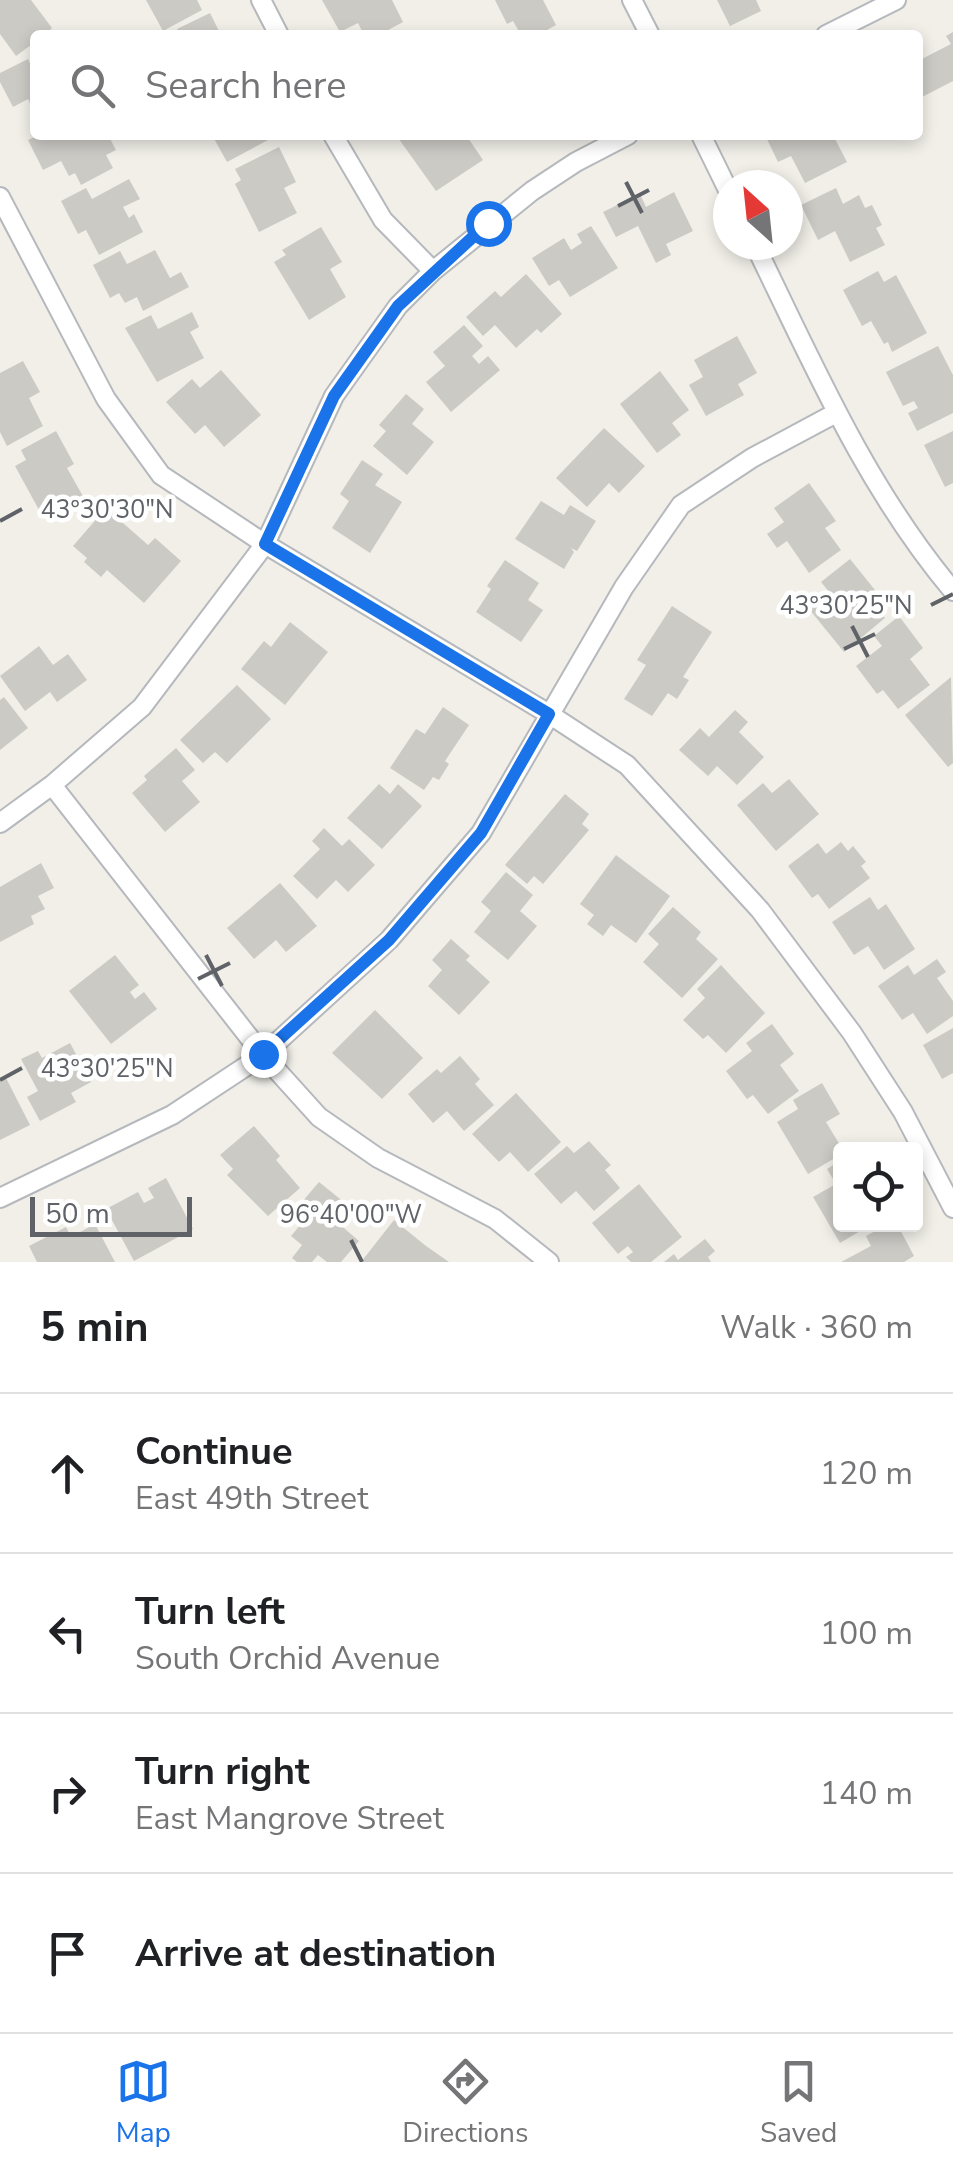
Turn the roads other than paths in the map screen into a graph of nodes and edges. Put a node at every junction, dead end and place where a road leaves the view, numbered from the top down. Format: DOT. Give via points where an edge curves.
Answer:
graph roads {
  1 [pos="261,0"];
  2 [pos="632,0"];
  3 [pos="896,0"];
  4 [pos="276,30"];
  5 [pos="647,30"];
  6 [pos="836,30"];
  7 [pos="336,140"];
  8 [pos="618,140"];
  9 [pos="703,140"];
  10 [pos="718,170"];
  11 [pos="0,197"];
  12 [pos="762,260"];
  13 [pos="433,271"];
  14 [pos="836,412"];
  15 [pos="265,544"];
  16 [pos="953,590"];
  17 [pos="549,714"];
  18 [pos="52,785"];
  19 [pos="0,823"];
  20 [pos="263,1054"];
  21 [pos="0,1198"];
  22 [pos="953,1208"];
  23 [pos="549,1262"];
  1 -- 4 [label="street"];
  2 -- 5 [label="street"];
  3 -- 6 [label="street"];
  7 -- 13 [label="street" via="383,220"];
  8 -- 13 [label="street" via="532,191"];
  9 -- 10 [label="street"];
  11 -- 15 [label="street" via="106,400 161,474"];
  12 -- 14 [label="street"];
  13 -- 15 [label="street" via="398,306 334,396"];
  14 -- 16 [label="street" via="916,547"];
  14 -- 17 [label="street" via="680,505"];
  15 -- 17 [label="street"];
  15 -- 18 [label="street" via="142,707"];
  17 -- 20 [label="street" via="481,833 389,940"];
  17 -- 22 [label="street" via="626,766 760,910 852,1033"];
  18 -- 19 [label="street"];
  18 -- 20 [label="street"];
  20 -- 21 [label="street" via="172,1115"];
  20 -- 23 [label="street" via="319,1117 378,1158 496,1219"];
}
